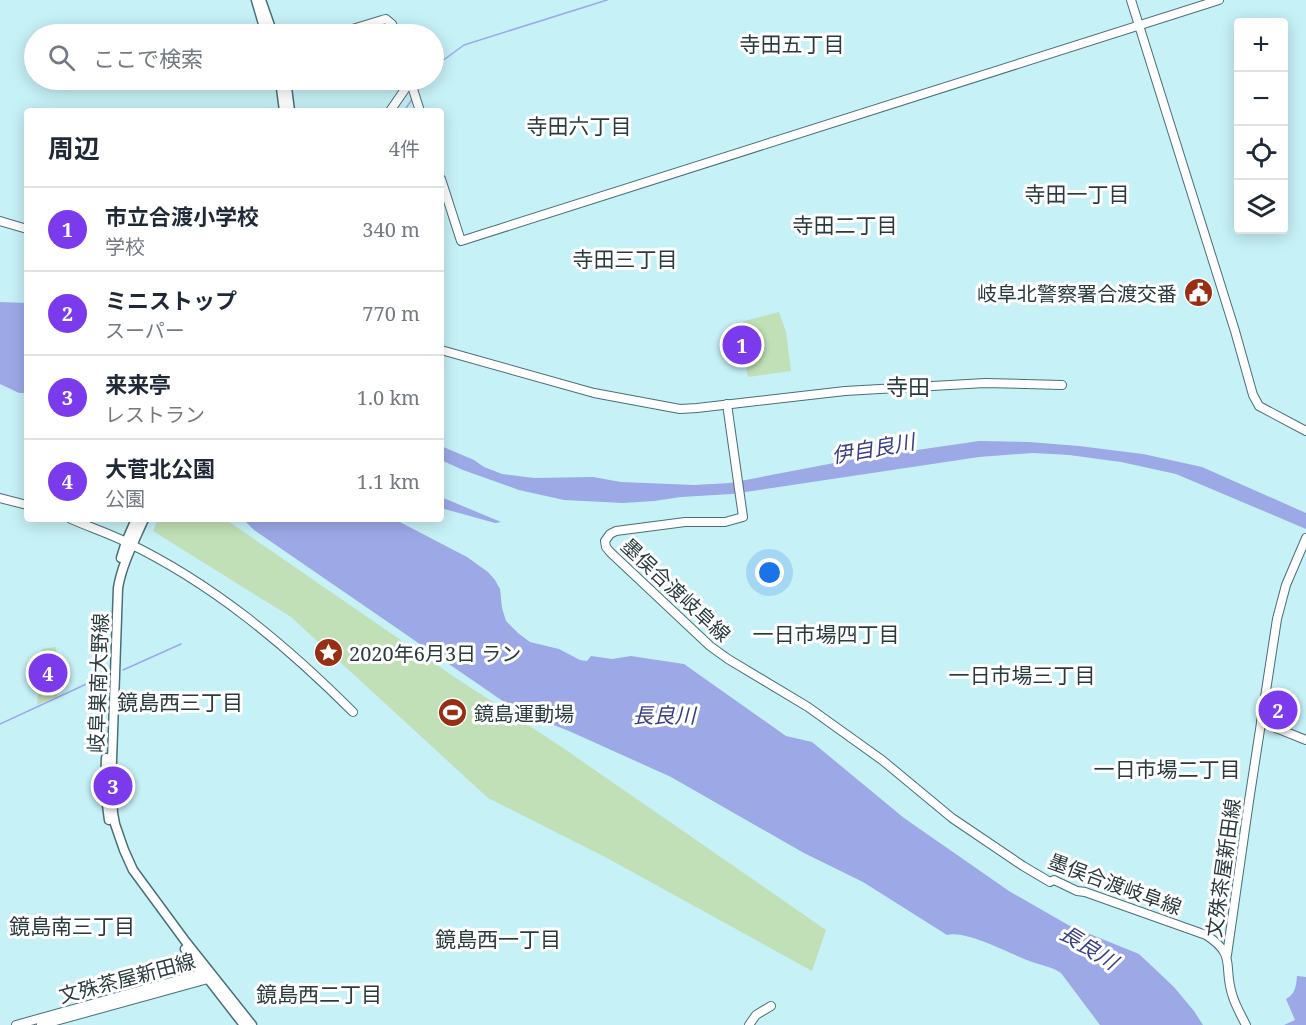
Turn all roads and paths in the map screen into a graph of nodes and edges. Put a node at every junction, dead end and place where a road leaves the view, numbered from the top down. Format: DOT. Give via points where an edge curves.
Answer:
graph roads {
  1 [pos="256,0"];
  2 [pos="261,0"];
  3 [pos="1131,0"];
  4 [pos="1219,0"];
  5 [pos="263,24"];
  6 [pos="269,24"];
  7 [pos="369,24"];
  8 [pos="392,24"];
  9 [pos="1139,26"];
  10 [pos="281,90"];
  11 [pos="287,90"];
  12 [pos="405,90"];
  13 [pos="412,90"];
  14 [pos="284,108"];
  15 [pos="290,108"];
  16 [pos="392,108"];
  17 [pos="419,108"];
  18 [pos="444,188"];
  19 [pos="0,221"];
  20 [pos="24,228"];
  21 [pos="444,351"];
  22 [pos="1062,385"];
  23 [pos="728,407"];
  24 [pos="1306,431"];
  25 [pos="0,498"];
  26 [pos="24,504"];
  27 [pos="80,522"];
  28 [pos="135,522"];
  29 [pos="142,522"];
  30 [pos="1306,538"];
  31 [pos="131,540"];
  32 [pos="353,712"];
  33 [pos="1261,722"];
  34 [pos="1306,740"];
  35 [pos="1227,957"];
  36 [pos="208,975"];
  37 [pos="771,1006"];
  38 [pos="16,1025"];
  39 [pos="41,1025"];
  40 [pos="244,1025"];
  41 [pos="252,1025"];
  42 [pos="749,1025"];
  43 [pos="1245,1025"];
  1 -- 5 [label="main road"];
  2 -- 6 [label="main road"];
  3 -- 9 [label="main road"];
  4 -- 9 [label="main road"];
  7 -- 8 [label="main road" via="386,19"];
  9 -- 18 [label="main road" via="461,241"];
  9 -- 24 [label="main road" via="1253,395 1259,406"];
  10 -- 14 [label="main road"];
  11 -- 15 [label="main road"];
  12 -- 16 [label="main road"];
  13 -- 17 [label="main road"];
  19 -- 20 [label="main road"];
  21 -- 23 [label="main road" via="594,393 680,409"];
  22 -- 23 [label="main road" via="985,383 845,391"];
  23 -- 35 [label="main road, 墨俣合渡岐阜線" via="743,517 616,531 606,537 606,547 710,646 808,707 882,760 952,818 1023,866 1050,882 1054,880 1206,934 1222,947"];
  25 -- 26 [label="main road"];
  27 -- 31 [label="main road"];
  28 -- 31 [label="main road, 岐阜巣南大野線"];
  29 -- 31 [label="main road, 岐阜巣南大野線"];
  30 -- 33 [label="main road, 文殊茶屋新田線" via="1280,604"];
  31 -- 32 [label="main road" via="269,634"];
  31 -- 36 [label="main road, 岐阜巣南大野線" via="114,589 106,807 121,857 135,881"];
  33 -- 34 [label="main road"];
  33 -- 35 [label="main road, 文殊茶屋新田線"];
  35 -- 43 [label="main road" via="1232,993"];
  36 -- 38 [label="main road, 文殊茶屋新田線"];
  36 -- 39 [label="main road, 文殊茶屋新田線"];
  36 -- 40 [label="main road, 岐阜巣南大野線"];
  36 -- 41 [label="main road, 岐阜巣南大野線"];
  37 -- 42 [label="main road"];
}
